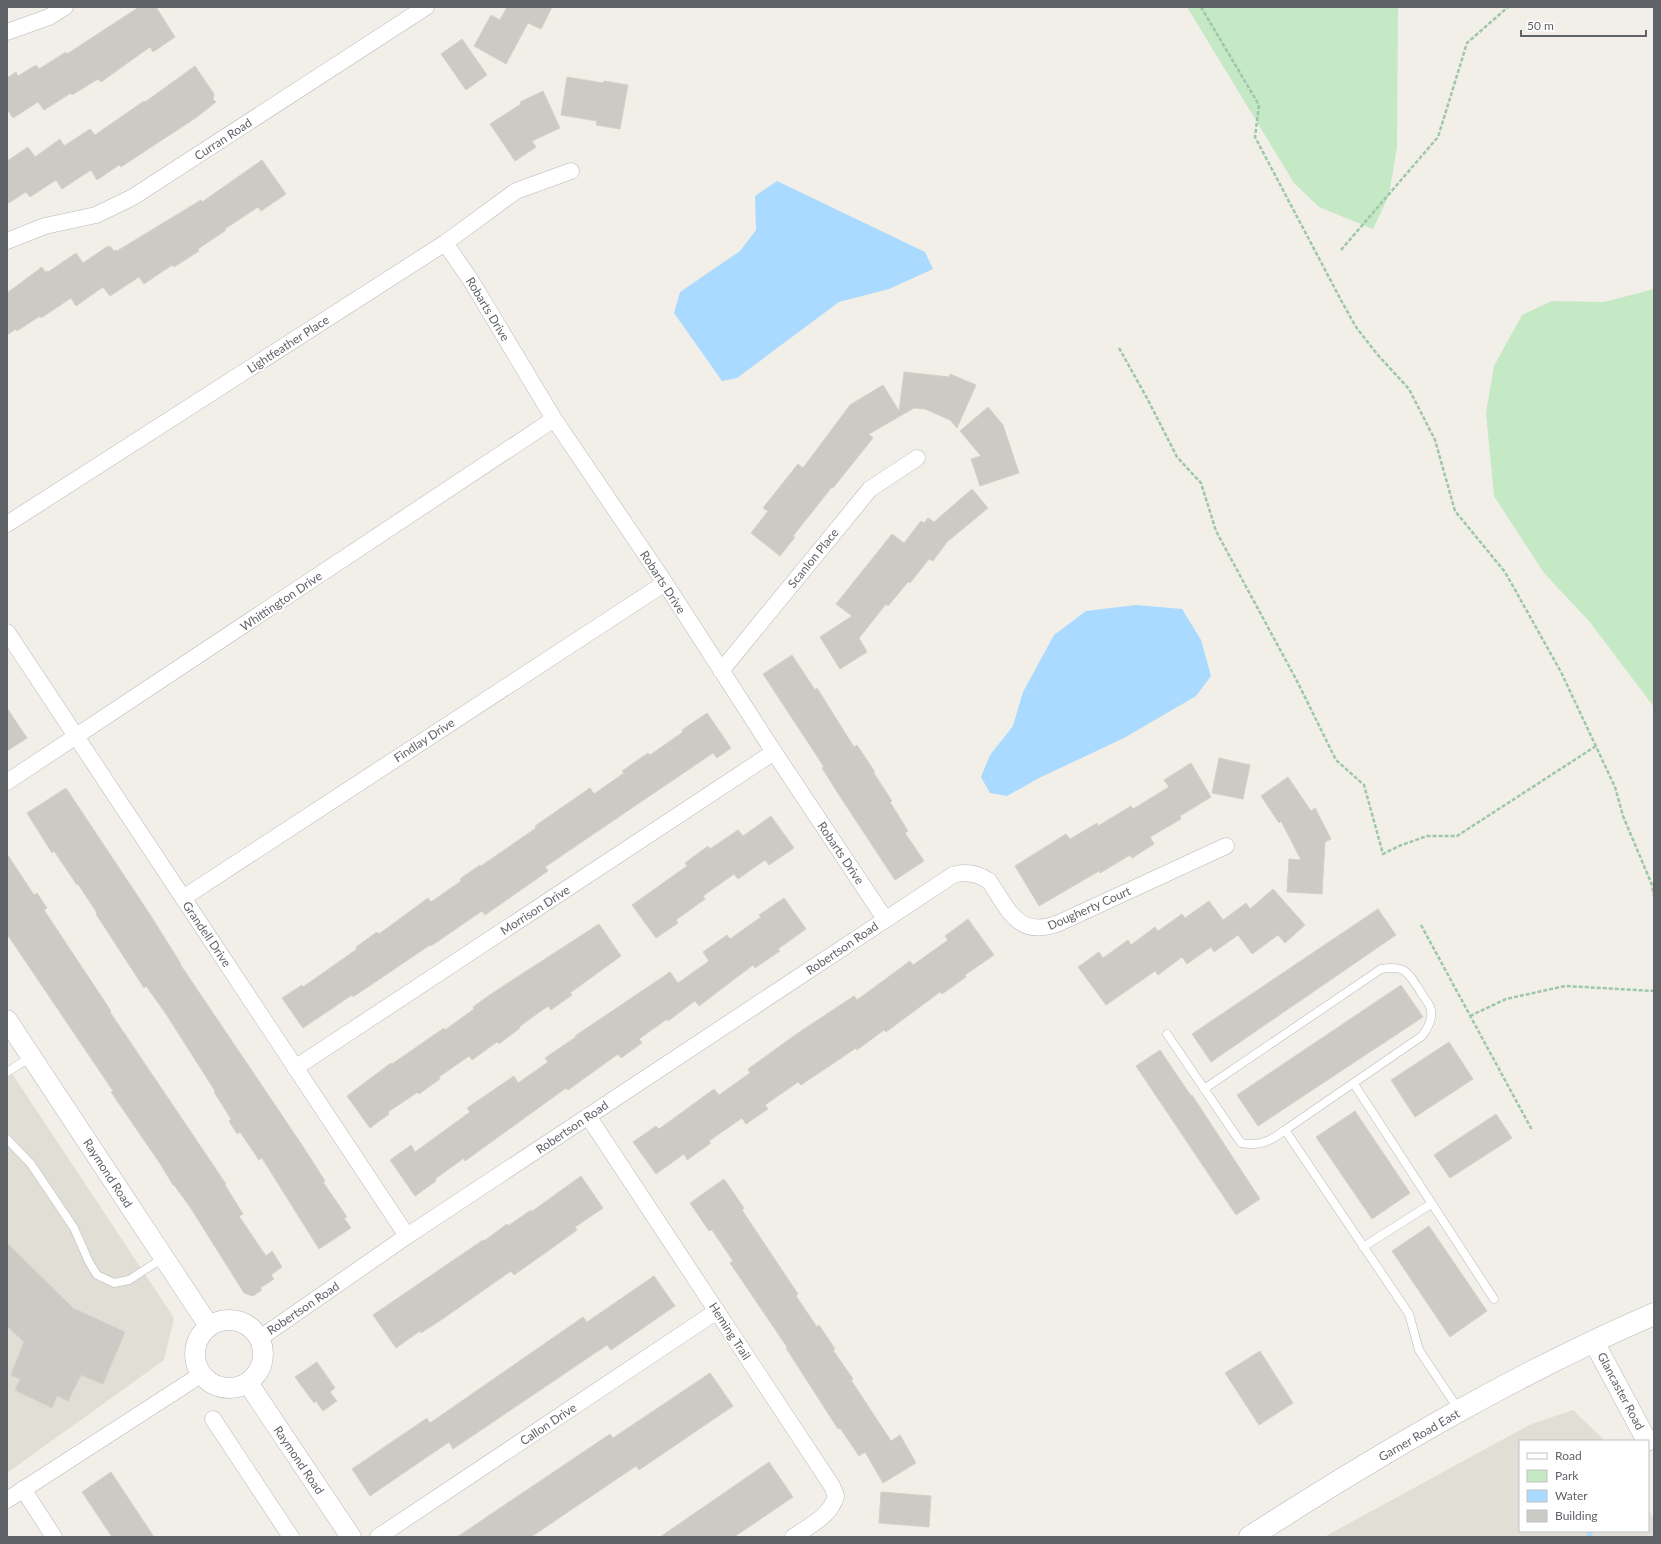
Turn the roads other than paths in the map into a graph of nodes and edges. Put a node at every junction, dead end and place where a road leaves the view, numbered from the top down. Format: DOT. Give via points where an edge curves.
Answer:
graph roads {
  1 [pos="65,7"];
  2 [pos="426,7"];
  3 [pos="7,32"];
  4 [pos="571,171"];
  5 [pos="7,241"];
  6 [pos="445,243"];
  7 [pos="554,419"];
  8 [pos="917,458"];
  9 [pos="7,524"];
  10 [pos="665,583"];
  11 [pos="7,632"];
  12 [pos="721,671"];
  13 [pos="76,736"];
  14 [pos="774,752"];
  15 [pos="7,782"];
  16 [pos="1226,846"];
  17 [pos="183,898"];
  18 [pos="885,919"];
  19 [pos="7,1020"];
  20 [pos="1167,1034"];
  21 [pos="31,1056"];
  22 [pos="295,1068"];
  23 [pos="7,1072"];
  24 [pos="1354,1084"];
  25 [pos="1204,1089"];
  26 [pos="588,1116"];
  27 [pos="1286,1130"];
  28 [pos="7,1139"];
  29 [pos="1431,1204"];
  30 [pos="407,1236"];
  31 [pos="1363,1247"];
  32 [pos="164,1258"];
  33 [pos="1494,1299"];
  34 [pos="717,1312"];
  35 [pos="1654,1314"];
  36 [pos="209,1326"];
  37 [pos="260,1338"];
  38 [pos="1594,1342"];
  39 [pos="202,1374"];
  40 [pos="248,1383"];
  41 [pos="1460,1411"];
  42 [pos="213,1419"];
  43 [pos="1647,1440"];
  44 [pos="1649,1444"];
  45 [pos="1654,1454"];
  46 [pos="23,1489"];
  47 [pos="7,1500"];
  48 [pos="54,1537"];
  49 [pos="291,1537"];
  50 [pos="351,1537"];
  51 [pos="378,1537"];
  52 [pos="792,1537"];
  53 [pos="1250,1537"];
  1 -- 3 [label="street" via="49,17"];
  2 -- 5 [label="street, Curran Road" via="134,197 96,214 45,226"];
  4 -- 6 [label="street, Lightfeather Place" via="516,191"];
  6 -- 7 [label="street, Robarts Drive" via="470,278"];
  6 -- 9 [label="street, Lightfeather Place"];
  7 -- 10 [label="street, Robarts Drive"];
  7 -- 13 [label="street, Whittington Drive"];
  8 -- 12 [label="street, Scanlon Place" via="870,489"];
  10 -- 12 [label="street, Robarts Drive"];
  10 -- 17 [label="street, Findlay Drive"];
  11 -- 13 [label="street, Grandell Drive"];
  12 -- 14 [label="street, Robarts Drive"];
  13 -- 15 [label="street, Whittington Drive"];
  13 -- 17 [label="street, Grandell Drive"];
  14 -- 18 [label="street, Robarts Drive"];
  14 -- 22 [label="street, Morrison Drive"];
  16 -- 18 [label="street, Dougherty Court" via="1048,927 1027,927 1016,919 988,881 978,875 966,873 953,875"];
  17 -- 22 [label="street, Grandell Drive"];
  18 -- 26 [label="street, Robertson Road"];
  19 -- 21 [label="street, Raymond Road"];
  20 -- 25 [label="lane"];
  21 -- 23 [label="lane"];
  21 -- 32 [label="street, Raymond Road"];
  22 -- 30 [label="street, Grandell Drive"];
  24 -- 25 [label="lane" via="1422,1036 1429,1026 1431,1007 1404,970 1394,967 1381,969"];
  24 -- 27 [label="lane"];
  24 -- 29 [label="lane"];
  25 -- 27 [label="lane" via="1241,1142 1254,1145 1271,1141"];
  26 -- 30 [label="street, Robertson Road"];
  26 -- 34 [label="street, Heming Trail"];
  27 -- 31 [label="lane"];
  28 -- 32 [label="lane" via="31,1164 74,1228 97,1275 114,1283 129,1280"];
  29 -- 31 [label="lane"];
  29 -- 33 [label="lane"];
  30 -- 37 [label="street, Robertson Road"];
  31 -- 41 [label="lane" via="1409,1314 1419,1350"];
  32 -- 36 [label="street, Raymond Road"];
  34 -- 51 [label="street, Callon Drive"];
  34 -- 52 [label="street, Heming Trail" via="827,1478 836,1496 826,1514"];
  35 -- 38 [label="main road, Garner Road East"];
  36 -- 37 [label="street" via="229,1319 240,1321 249,1326"];
  36 -- 39 [label="street" via="197,1343 195,1353 196,1363"];
  37 -- 40 [label="street" via="264,1354 262,1365"];
  38 -- 41 [label="main road, Garner Road East" via="1550,1362"];
  38 -- 43 [label="street, Glancaster Road"];
  39 -- 40 [label="street" via="208,1381 227,1388"];
  39 -- 46 [label="street"];
  40 -- 50 [label="street, Raymond Road"];
  41 -- 53 [label="main road, Garner Road East"];
  42 -- 49 [label="street"];
  44 -- 45 [label="street, Glancaster Road"];
  46 -- 47 [label="street"];
  46 -- 48 [label="street"];
}
